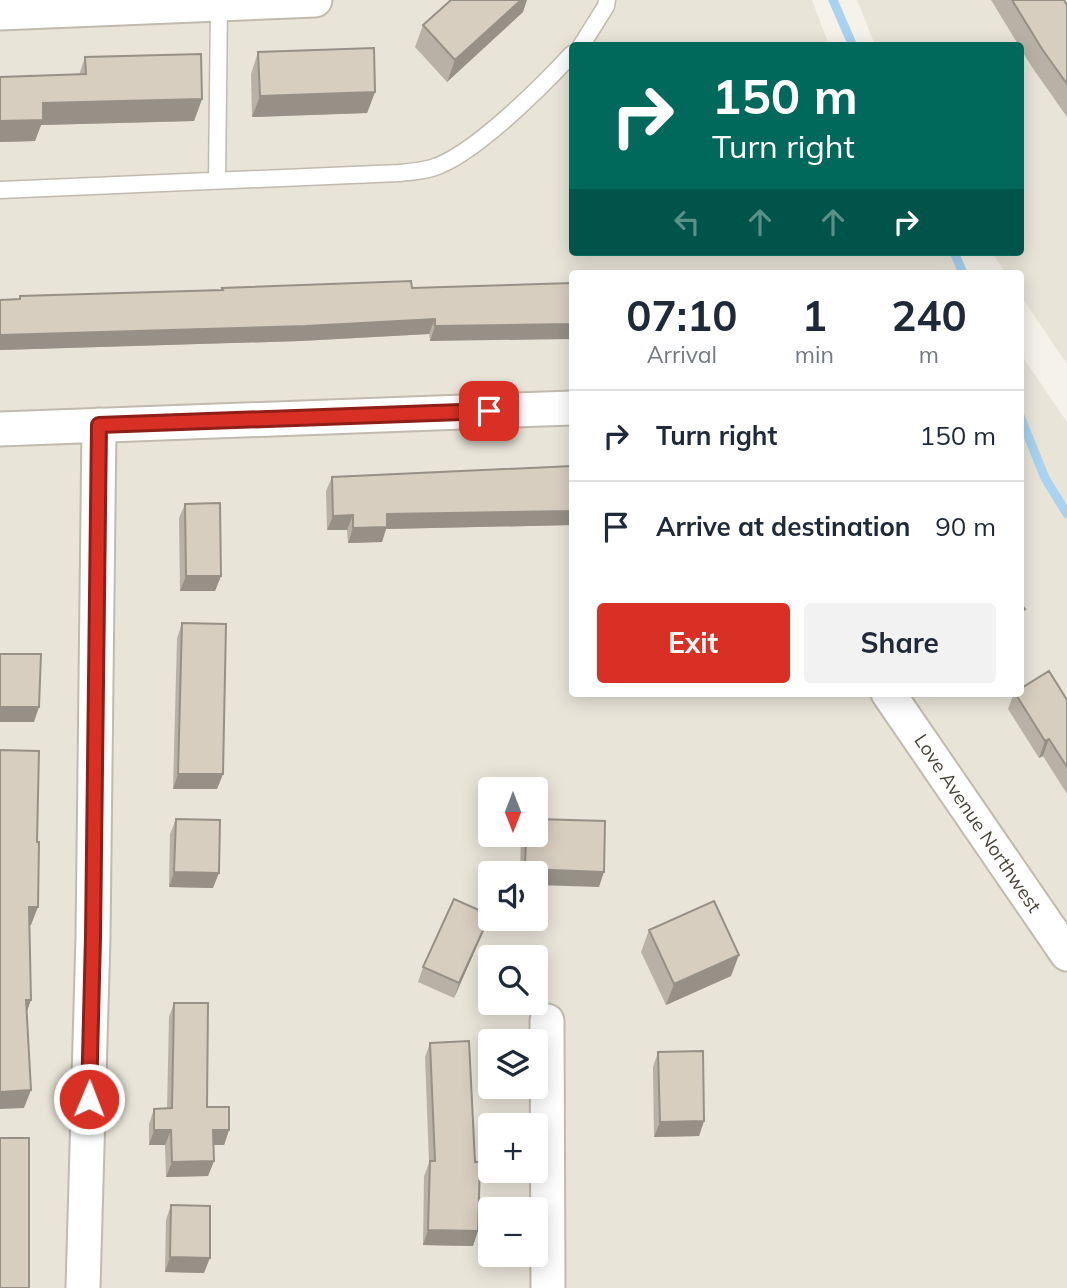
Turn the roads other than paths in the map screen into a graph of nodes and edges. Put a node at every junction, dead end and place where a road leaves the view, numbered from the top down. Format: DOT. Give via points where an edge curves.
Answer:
graph roads {
  1 [pos="315,0"];
  2 [pos="607,0"];
  3 [pos="219,5"];
  4 [pos="0,13"];
  5 [pos="584,42"];
  6 [pos="569,57"];
  7 [pos="217,180"];
  8 [pos="0,190"];
  9 [pos="569,408"];
  10 [pos="99,425"];
  11 [pos="0,429"];
  12 [pos="891,697"];
  13 [pos="1067,954"];
  14 [pos="547,1021"];
  15 [pos="83,1288"];
  16 [pos="548,1288"];
  1 -- 3 [label="street"];
  2 -- 5 [label="lane"];
  3 -- 4 [label="street"];
  3 -- 7 [label="lane"];
  6 -- 7 [label="lane" via="465,151 433,168"];
  7 -- 8 [label="lane"];
  9 -- 10 [label="street"];
  10 -- 11 [label="street"];
  10 -- 15 [label="street"];
  12 -- 13 [label="street, Love Avenue Northwest"];
  14 -- 16 [label="street"];
}
